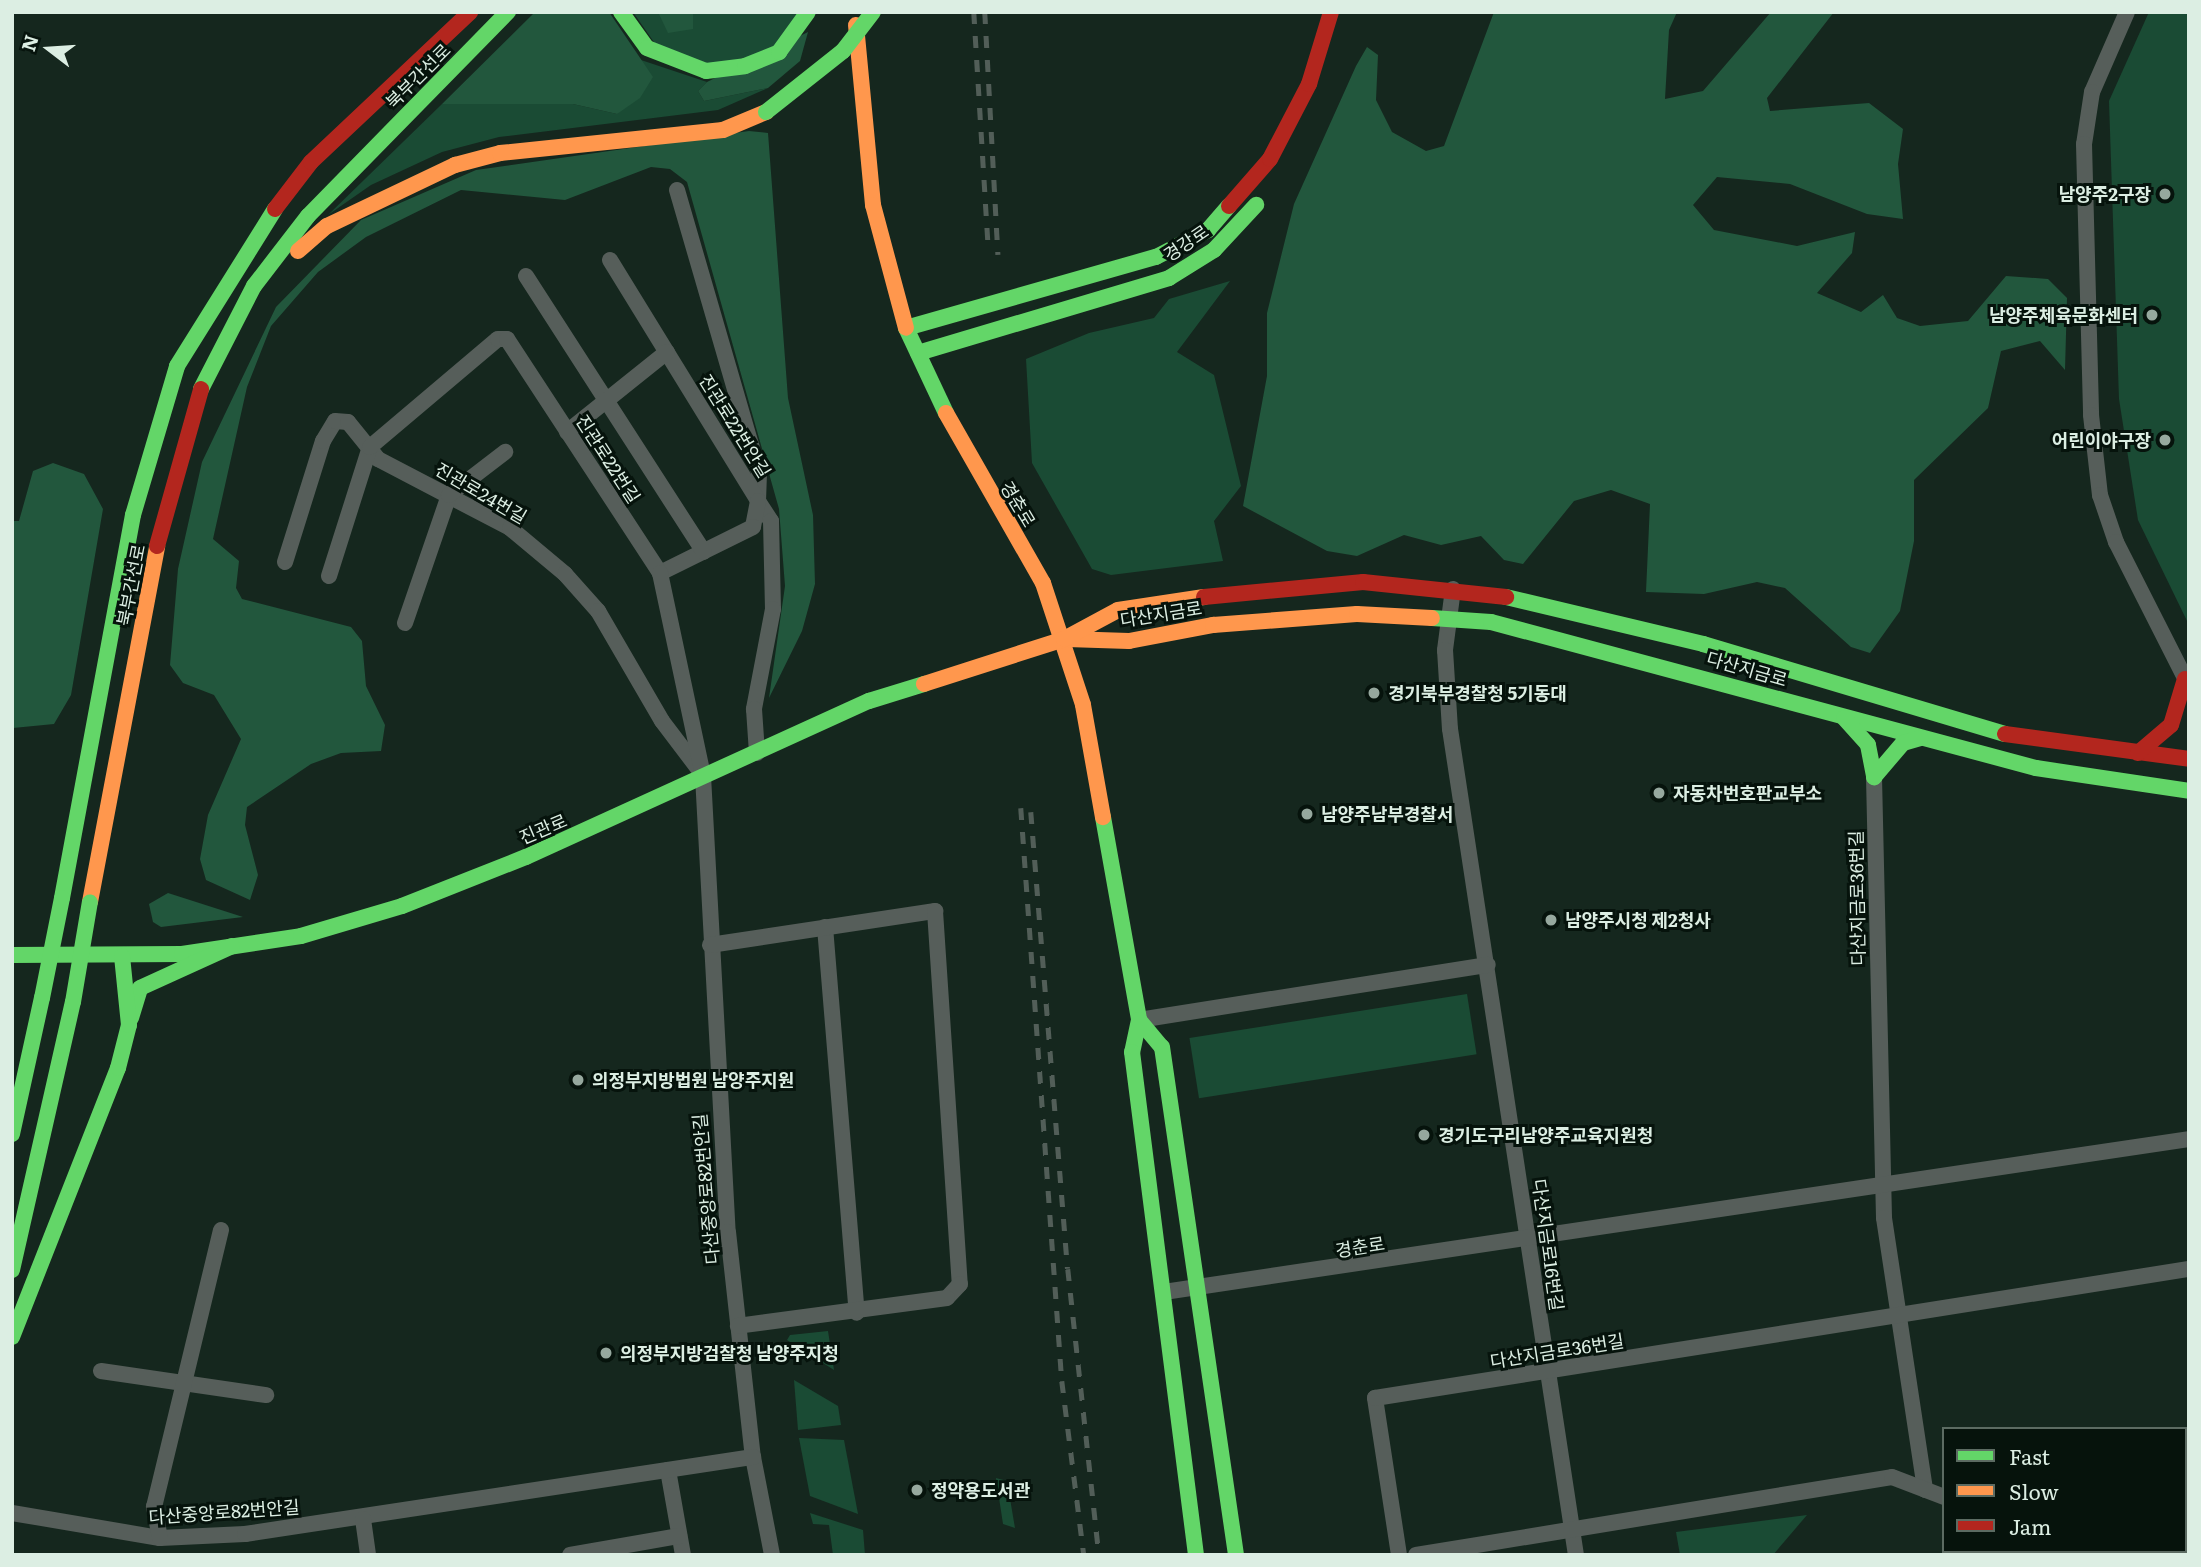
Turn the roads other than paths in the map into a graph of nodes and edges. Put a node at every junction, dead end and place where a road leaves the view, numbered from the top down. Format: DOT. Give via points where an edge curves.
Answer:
graph roads {
  1 [pos="470,12"];
  2 [pos="508,12"];
  3 [pos="621,12"];
  4 [pos="808,12"];
  5 [pos="855,12"];
  6 [pos="873,12"];
  7 [pos="1331,12"];
  8 [pos="1350,12"];
  9 [pos="2127,12"];
  10 [pos="677,190"];
  11 [pos="610,260"];
  12 [pos="526,276"];
  13 [pos="254,286"];
  14 [pos="906,328"];
  15 [pos="667,352"];
  16 [pos="918,353"];
  17 [pos="606,400"];
  18 [pos="567,432"];
  19 [pos="370,447"];
  20 [pos="505,452"];
  21 [pos="449,495"];
  22 [pos="758,501"];
  23 [pos="704,551"];
  24 [pos="285,562"];
  25 [pos="660,573"];
  26 [pos="329,576"];
  27 [pos="1453,589"];
  28 [pos="1448,618"];
  29 [pos="405,623"];
  30 [pos="1064,639"];
  31 [pos="2187,682"];
  32 [pos="1842,716"];
  33 [pos="1920,738"];
  34 [pos="757,753"];
  35 [pos="2138,753"];
  36 [pos="2189,758"];
  37 [pos="704,776"];
  38 [pos="1874,777"];
  39 [pos="2189,791"];
  40 [pos="825,927"];
  41 [pos="710,945"];
  42 [pos="232,946"];
  43 [pos="12,955"];
  44 [pos="122,956"];
  45 [pos="1488,965"];
  46 [pos="1139,1020"];
  47 [pos="129,1026"];
  48 [pos="12,1134"];
  49 [pos="2189,1139"];
  50 [pos="1884,1186"];
  51 [pos="221,1230"];
  52 [pos="1528,1240"];
  53 [pos="2189,1269"];
  54 [pos="12,1270"];
  55 [pos="1197,1289"];
  56 [pos="1164,1292"];
  57 [pos="857,1312"];
  58 [pos="1901,1317"];
  59 [pos="738,1326"];
  60 [pos="12,1337"];
  61 [pos="101,1371"];
  62 [pos="1547,1372"];
  63 [pos="181,1385"];
  64 [pos="266,1395"];
  65 [pos="753,1457"];
  66 [pos="668,1470"];
  67 [pos="1925,1490"];
  68 [pos="1942,1496"];
  69 [pos="12,1513"];
  70 [pos="363,1519"];
  71 [pos="1571,1529"];
  72 [pos="679,1536"];
  73 [pos="160,1538"];
  74 [pos="368,1555"];
  75 [pos="570,1555"];
  76 [pos="683,1555"];
  77 [pos="772,1555"];
  78 [pos="1196,1555"];
  79 [pos="1236,1555"];
  80 [pos="1399,1555"];
  81 [pos="1416,1555"];
  82 [pos="1576,1555"];
  1 -- 48 [label="main road, 북부간선로, bridge" via="312,162 260,230 177,366 133,515 62,898"];
  2 -- 13 [label="main road, 북부간선로" via="308,216"];
  3 -- 4 [label="main road" via="647,48 706,71 745,66 779,52"];
  5 -- 14 [label="main road, 경춘로" via="873,205"];
  6 -- 13 [label="main road, bridge" via="843,51 766,112 723,130 500,153 455,166 327,226"];
  7 -- 14 [label="main road, 경강로" via="1309,84 1270,159 1208,230 1156,257"];
  8 -- 16 [label="main road, 경강로" via="1317,105 1285,164 1246,220 1214,250 1169,278"];
  9 -- 31 [label="street" via="2092,92 2084,144 2091,415 2100,495 2116,542"];
  10 -- 22 [label="street" via="759,473"];
  11 -- 15 [label="street, 진관로22번안길"];
  12 -- 17 [label="street"];
  13 -- 54 [label="main road, 북부간선로, bridge" via="199,392 165,501 73,1002"];
  14 -- 16 [label="main road, 경춘로"];
  15 -- 17 [label="street"];
  15 -- 22 [label="street, 진관로22번안길"];
  16 -- 30 [label="main road, 경춘로" via="967,456 1042,583"];
  17 -- 18 [label="street"];
  17 -- 23 [label="street"];
  18 -- 19 [label="street, 진관로22번길" via="507,339 498,338"];
  18 -- 25 [label="street, 진관로22번길"];
  19 -- 21 [label="street, 진관로24번길" via="378,459"];
  19 -- 24 [label="street, 진관로24번길" via="348,422 335,421"];
  19 -- 26 [label="street"];
  20 -- 21 [label="street"];
  21 -- 29 [label="street"];
  21 -- 37 [label="street, 진관로24번길" via="510,528 590,602 662,721"];
  22 -- 23 [label="street, 진관로22번안길" via="753,527"];
  22 -- 34 [label="street" via="771,520 773,609 754,709"];
  23 -- 25 [label="street, 진관로22번안길"];
  25 -- 37 [label="street, 진관로22번길"];
  27 -- 28 [label="street, 다산지금로16번길"];
  27 -- 30 [label="main road, 다산지금로" via="1363,582 1219,593 1118,610"];
  27 -- 35 [label="main road, 다산지금로" via="1703,644 2008,734"];
  28 -- 30 [label="main road, 다산지금로" via="1287,617 1129,641"];
  28 -- 32 [label="main road, 다산지금로" via="1491,622"];
  28 -- 45 [label="street, 다산지금로16번길" via="1450,729"];
  30 -- 34 [label="main road, 진관로" via="951,670"];
  30 -- 46 [label="main road, 경춘로" via="1099,774"];
  31 -- 35 [label="main road" via="2171,725"];
  32 -- 33 [label="main road, 다산지금로"];
  32 -- 38 [label="main road" via="1868,745"];
  33 -- 38 [label="main road" via="1903,743"];
  33 -- 39 [label="main road, 다산지금로" via="2087,779"];
  34 -- 37 [label="main road, 진관로"];
  35 -- 36 [label="main road, 다산지금로"];
  37 -- 41 [label="street, 다산중앙로82번안길"];
  37 -- 42 [label="main road, 진관로" via="402,906 301,936"];
  38 -- 50 [label="street, 다산지금로36번길"];
  40 -- 41 [label="street"];
  40 -- 57 [label="street"];
  40 -- 57 [label="street" via="935,911 960,1284 947,1298"];
  41 -- 59 [label="street, 다산중앙로82번안길"];
  42 -- 44 [label="main road, 진관로"];
  42 -- 47 [label="main road" via="140,988"];
  43 -- 44 [label="main road, 진관로"];
  44 -- 47 [label="main road"];
  45 -- 46 [label="street"];
  45 -- 52 [label="street, 다산지금로16번길"];
  46 -- 55 [label="main road" via="1162,1047"];
  46 -- 56 [label="main road, 경춘로" via="1132,1052"];
  47 -- 60 [label="main road"];
  49 -- 50 [label="street"];
  50 -- 52 [label="street"];
  50 -- 58 [label="street, 다산지금로36번길"];
  51 -- 63 [label="street"];
  52 -- 55 [label="street, 경춘로"];
  52 -- 62 [label="street, 다산지금로16번길"];
  53 -- 58 [label="street"];
  55 -- 56 [label="street, 경춘로"];
  55 -- 79 [label="main road"];
  56 -- 78 [label="main road, 경춘로"];
  57 -- 59 [label="street"];
  58 -- 62 [label="street, 다산지금로36번길"];
  58 -- 67 [label="street, 다산지금로36번길"];
  59 -- 65 [label="street, 다산중앙로82번안길"];
  61 -- 63 [label="street"];
  62 -- 71 [label="street, 다산지금로16번길"];
  62 -- 80 [label="street, 다산지금로36번길" via="1375,1398"];
  63 -- 64 [label="street"];
  63 -- 73 [label="street" via="154,1507"];
  65 -- 66 [label="street, 다산중앙로82번안길"];
  65 -- 77 [label="street, 다산중앙로82번안길"];
  66 -- 70 [label="street, 다산중앙로82번안길"];
  66 -- 72 [label="street"];
  67 -- 68 [label="street"];
  67 -- 71 [label="street" via="1892,1477"];
  69 -- 73 [label="street, 다산중앙로82번안길"];
  70 -- 73 [label="street, 다산중앙로82번안길"];
  70 -- 74 [label="street"];
  71 -- 81 [label="street"];
  71 -- 82 [label="street, 다산지금로16번길"];
  72 -- 75 [label="street"];
  72 -- 76 [label="street"];
}
